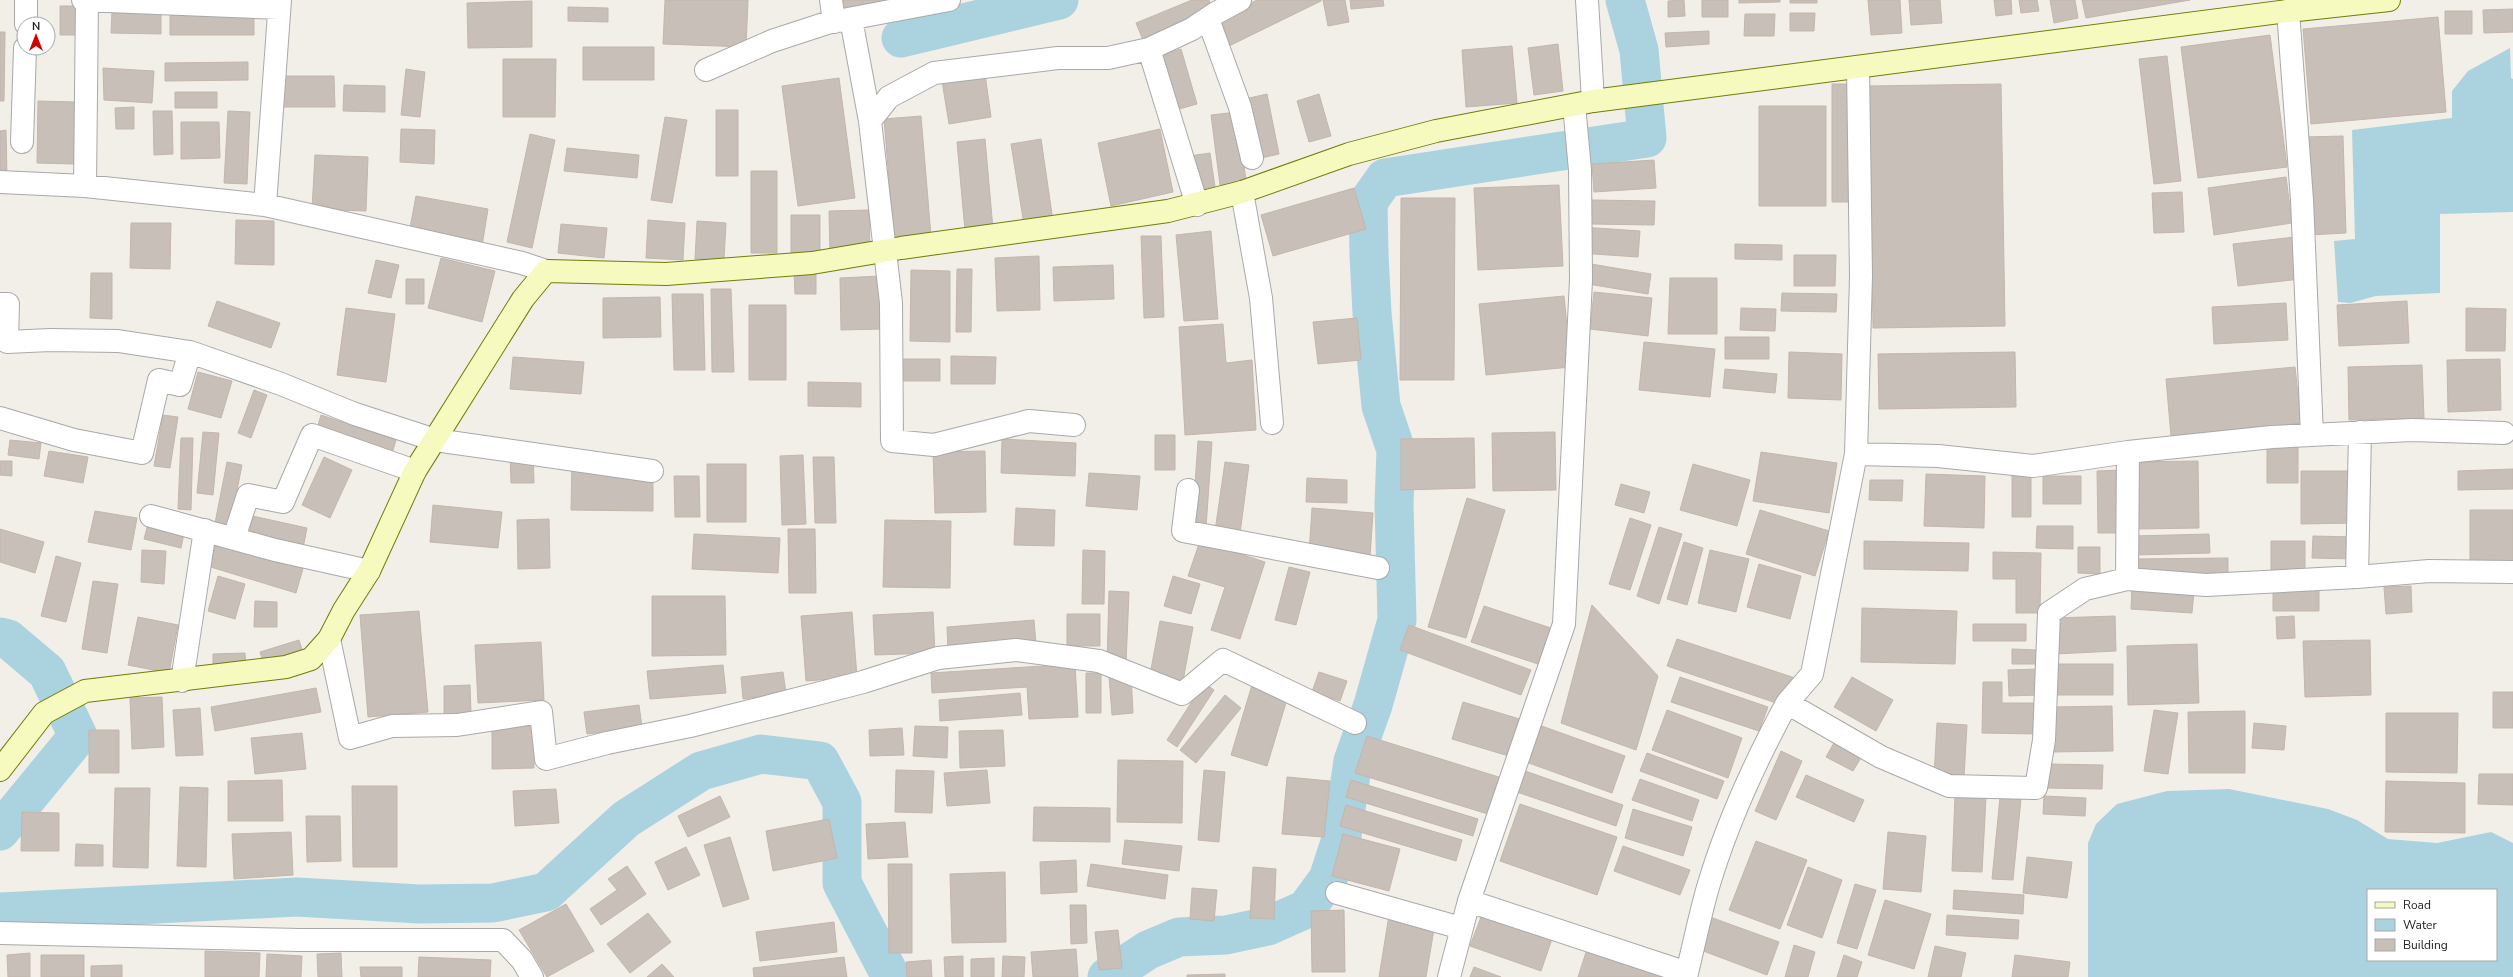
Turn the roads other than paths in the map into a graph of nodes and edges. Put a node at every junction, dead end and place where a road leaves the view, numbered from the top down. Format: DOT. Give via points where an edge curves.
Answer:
graph roads {
  1 [pos="26,0"];
  2 [pos="83,0"];
  3 [pos="87,0"];
  4 [pos="831,0"];
  5 [pos="950,0"];
  6 [pos="1240,0"];
  7 [pos="1587,0"];
  8 [pos="2389,0"];
  9 [pos="279,4"];
  10 [pos="2288,11"];
  11 [pos="26,16"];
  12 [pos="1208,20"];
  13 [pos="843,21"];
  14 [pos="1149,49"];
  15 [pos="25,56"];
  16 [pos="1858,67"];
  17 [pos="706,70"];
  18 [pos="1593,101"];
  19 [pos="870,121"];
  20 [pos="22,142"];
  21 [pos="1252,158"];
  22 [pos="0,182"];
  23 [pos="85,186"];
  24 [pos="1242,192"];
  25 [pos="265,205"];
  26 [pos="1197,205"];
  27 [pos="886,251"];
  28 [pos="546,271"];
  29 [pos="0,304"];
  30 [pos="190,352"];
  31 [pos="0,418"];
  32 [pos="1272,423"];
  33 [pos="1074,425"];
  34 [pos="2360,432"];
  35 [pos="2504,433"];
  36 [pos="2312,435"];
  37 [pos="435,440"];
  38 [pos="2128,452"];
  39 [pos="1856,454"];
  40 [pos="415,471"];
  41 [pos="652,472"];
  42 [pos="1188,490"];
  43 [pos="151,516"];
  44 [pos="205,530"];
  45 [pos="234,538"];
  46 [pos="1378,568"];
  47 [pos="369,571"];
  48 [pos="2513,572"];
  49 [pos="2357,578"];
  50 [pos="2127,579"];
  51 [pos="329,639"];
  52 [pos="182,681"];
  53 [pos="1787,703"];
  54 [pos="1355,723"];
  55 [pos="0,770"];
  56 [pos="1337,893"];
  57 [pos="1469,901"];
  58 [pos="1460,928"];
  59 [pos="0,933"];
  60 [pos="1691,976"];
  61 [pos="532,977"];
  62 [pos="1449,977"];
  1 -- 11 [label="street"];
  2 -- 3 [label="street"];
  3 -- 9 [label="street"];
  3 -- 23 [label="street"];
  4 -- 13 [label="street"];
  5 -- 13 [label="street"];
  6 -- 12 [label="street"];
  7 -- 18 [label="street"];
  8 -- 10 [label="main road"];
  9 -- 25 [label="street"];
  10 -- 16 [label="main road"];
  10 -- 36 [label="street" via="2302,200"];
  12 -- 14 [label="street"];
  12 -- 21 [label="street" via="1240,107"];
  13 -- 17 [label="street" via="772,41"];
  13 -- 19 [label="street"];
  14 -- 19 [label="street" via="1108,58 1058,58 934,73 889,97"];
  14 -- 26 [label="street"];
  15 -- 20 [label="street"];
  16 -- 18 [label="main road"];
  16 -- 39 [label="street" via="1861,276"];
  18 -- 24 [label="main road" via="1414,137 1349,154"];
  18 -- 57 [label="street" via="1575,130 1580,170 1580,280 1564,624"];
  19 -- 27 [label="street"];
  22 -- 23 [label="street"];
  23 -- 25 [label="street"];
  24 -- 26 [label="main road"];
  24 -- 32 [label="street" via="1261,298"];
  25 -- 28 [label="street" via="515,261"];
  26 -- 27 [label="main road"];
  27 -- 28 [label="main road" via="812,263 666,274"];
  27 -- 33 [label="street" via="891,303 892,441 934,445 1029,421"];
  28 -- 37 [label="main road" via="524,299"];
  29 -- 30 [label="street" via="8,304 7,342 118,341"];
  30 -- 31 [label="street" via="180,385 160,380 142,453 74,440"];
  30 -- 37 [label="street" via="281,384 355,414"];
  34 -- 35 [label="street" via="2412,430"];
  34 -- 36 [label="street"];
  34 -- 49 [label="street"];
  36 -- 38 [label="street"];
  37 -- 40 [label="main road"];
  37 -- 41 [label="street"];
  38 -- 39 [label="street" via="2033,466 1938,456"];
  38 -- 50 [label="street"];
  39 -- 53 [label="street" via="1812,674"];
  40 -- 45 [label="street" via="312,435 284,502 248,495"];
  40 -- 47 [label="main road"];
  42 -- 46 [label="street" via="1183,531"];
  43 -- 44 [label="street"];
  44 -- 45 [label="street"];
  44 -- 52 [label="street"];
  45 -- 47 [label="street"];
  47 -- 51 [label="main road"];
  48 -- 49 [label="street" via="2429,571"];
  49 -- 50 [label="street" via="2206,585"];
  50 -- 53 [label="street" via="2085,589 2049,613 2044,740 2036,788 1949,786 1881,757"];
  51 -- 52 [label="main road" via="311,658 286,667"];
  51 -- 54 [label="street" via="350,738 392,726 458,725 541,712 546,759 774,705 863,682 938,658 1016,650 1099,661 1182,694 1223,660"];
  52 -- 55 [label="main road" via="85,691 44,713"];
  53 -- 60 [label="street" via="1763,748 1734,814 1708,887"];
  56 -- 58 [label="street"];
  57 -- 58 [label="street"];
  57 -- 60 [label="street"];
  58 -- 62 [label="street"];
  59 -- 61 [label="street" via="300,940 503,940 522,960"];
}
